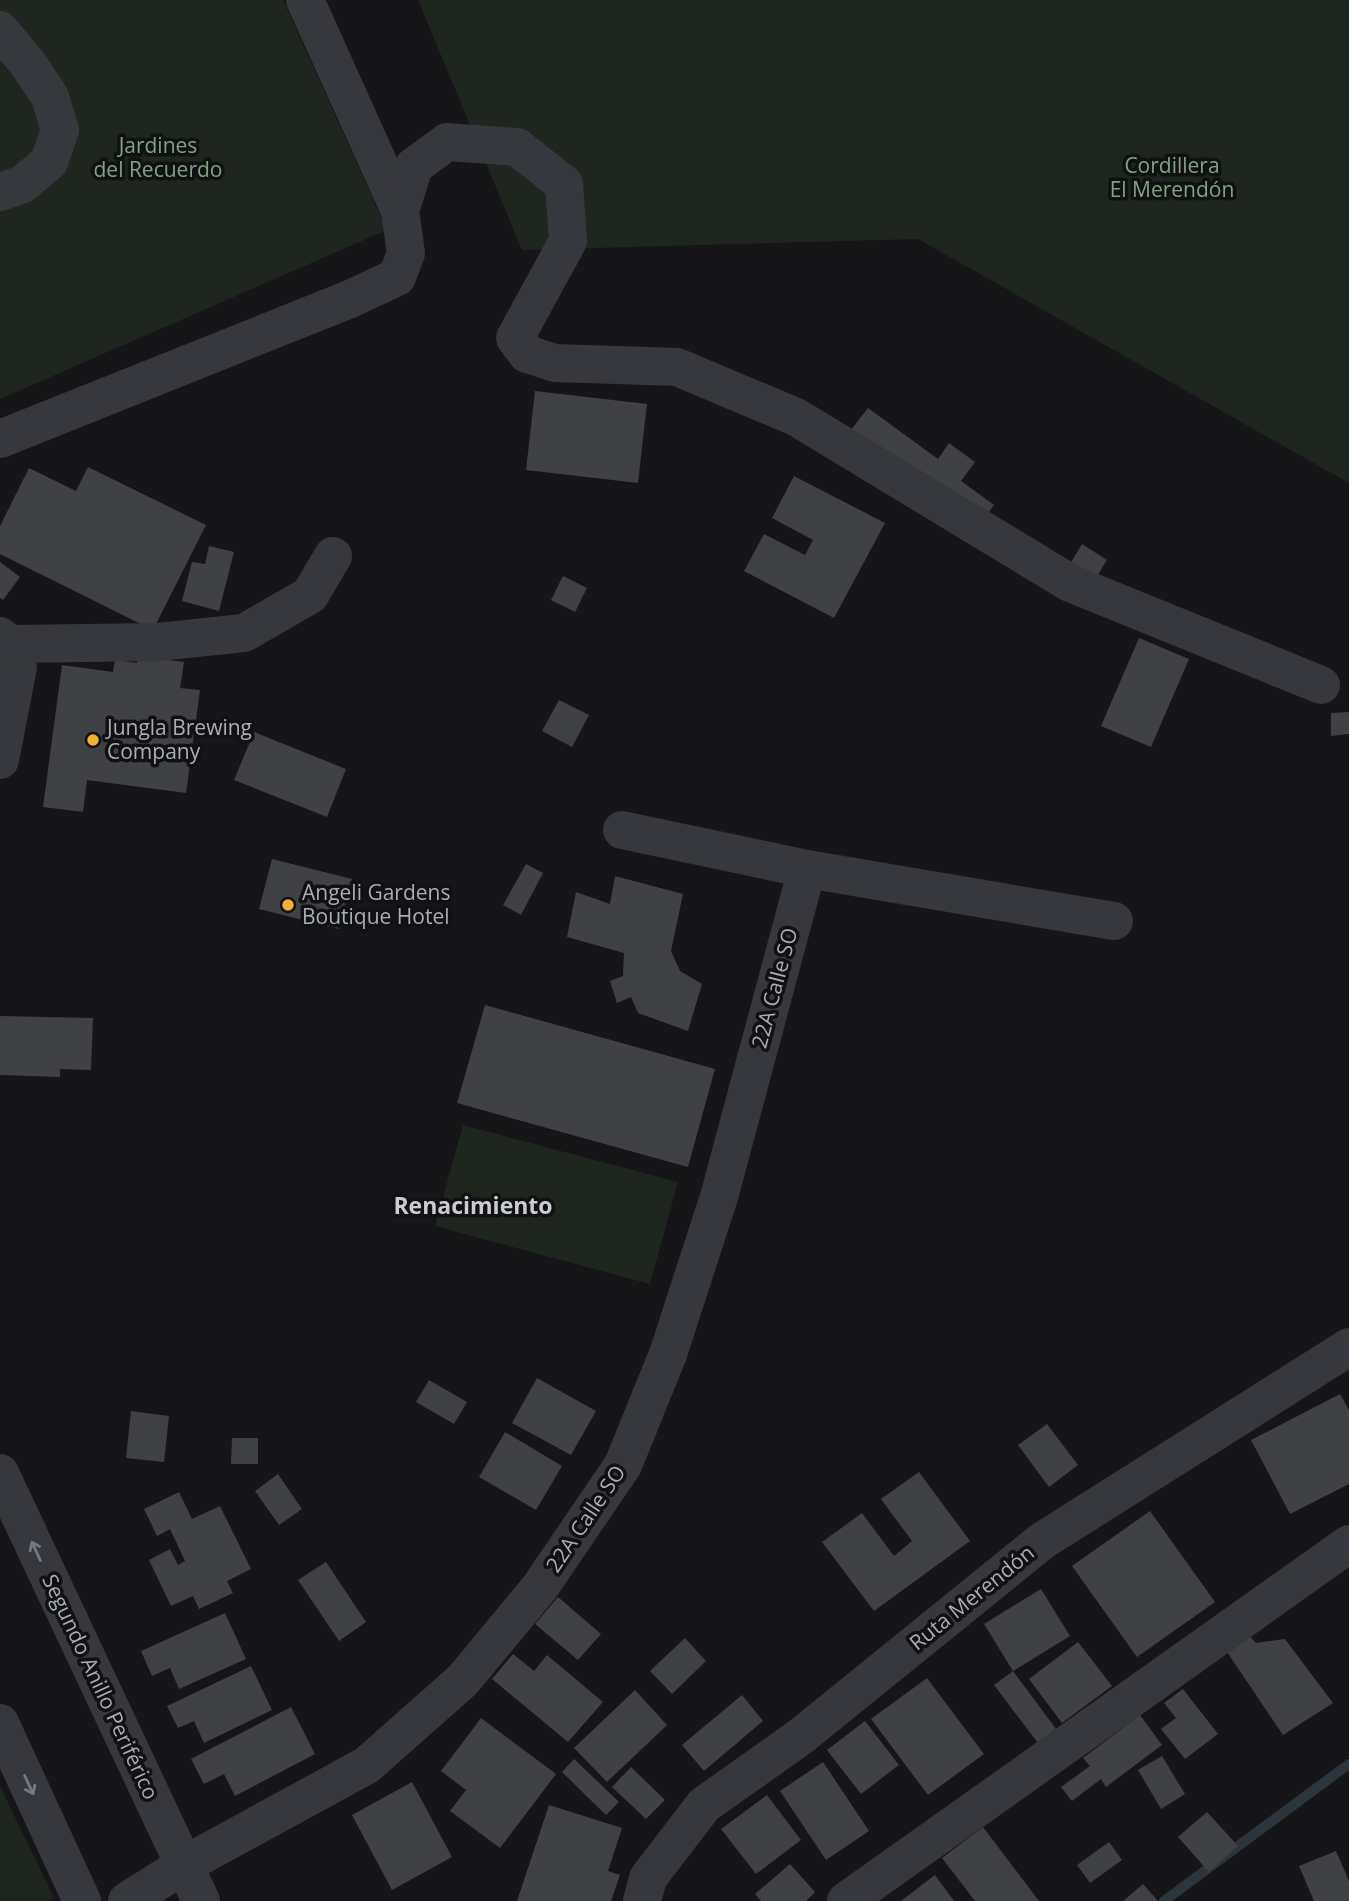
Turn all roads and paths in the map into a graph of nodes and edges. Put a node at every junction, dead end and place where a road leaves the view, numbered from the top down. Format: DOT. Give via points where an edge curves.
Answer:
graph roads {
  1 [pos="305,0"];
  2 [pos="0,30"];
  3 [pos="0,192"];
  4 [pos="400,211"];
  5 [pos="0,439"];
  6 [pos="332,556"];
  7 [pos="5,640"];
  8 [pos="1321,685"];
  9 [pos="0,760"];
  10 [pos="622,830"];
  11 [pos="807,869"];
  12 [pos="1114,921"];
  13 [pos="1349,1347"];
  14 [pos="3,1489"];
  15 [pos="1349,1544"];
  16 [pos="0,1723"];
  17 [pos="184,1865"];
  18 [pos="82,1901"];
  19 [pos="127,1901"];
  20 [pos="201,1901"];
  21 [pos="642,1901"];
  22 [pos="846,1901"];
  1 -- 4 [label="street"];
  2 -- 3 [label="street" via="50,97 60,130 49,162 23,184"];
  4 -- 5 [label="street" via="406,253 397,277"];
  4 -- 8 [label="street" via="414,166 447,142 517,148 564,184 568,241 515,338 527,354 555,363 677,367 796,418 1070,583"];
  6 -- 7 [label="street" via="310,595 244,633 158,642"];
  7 -- 9 [label="street" via="18,667"];
  10 -- 11 [label="street"];
  11 -- 12 [label="street"];
  11 -- 17 [label="street, 22A Calle SO" via="719,1197 668,1354 623,1465 540,1587 463,1680 367,1765"];
  13 -- 21 [label="street, Ruta Merendón" via="1042,1541 800,1737 704,1805 648,1878"];
  17 -- 14 [label="street, Segundo Anillo Periférico, one-way"];
  15 -- 22 [label="street"];
  16 -- 18 [label="street, one-way"];
  17 -- 19 [label="street, 22A Calle SO"];
  17 -- 20 [label="street, Segundo Anillo Periférico"];
}
